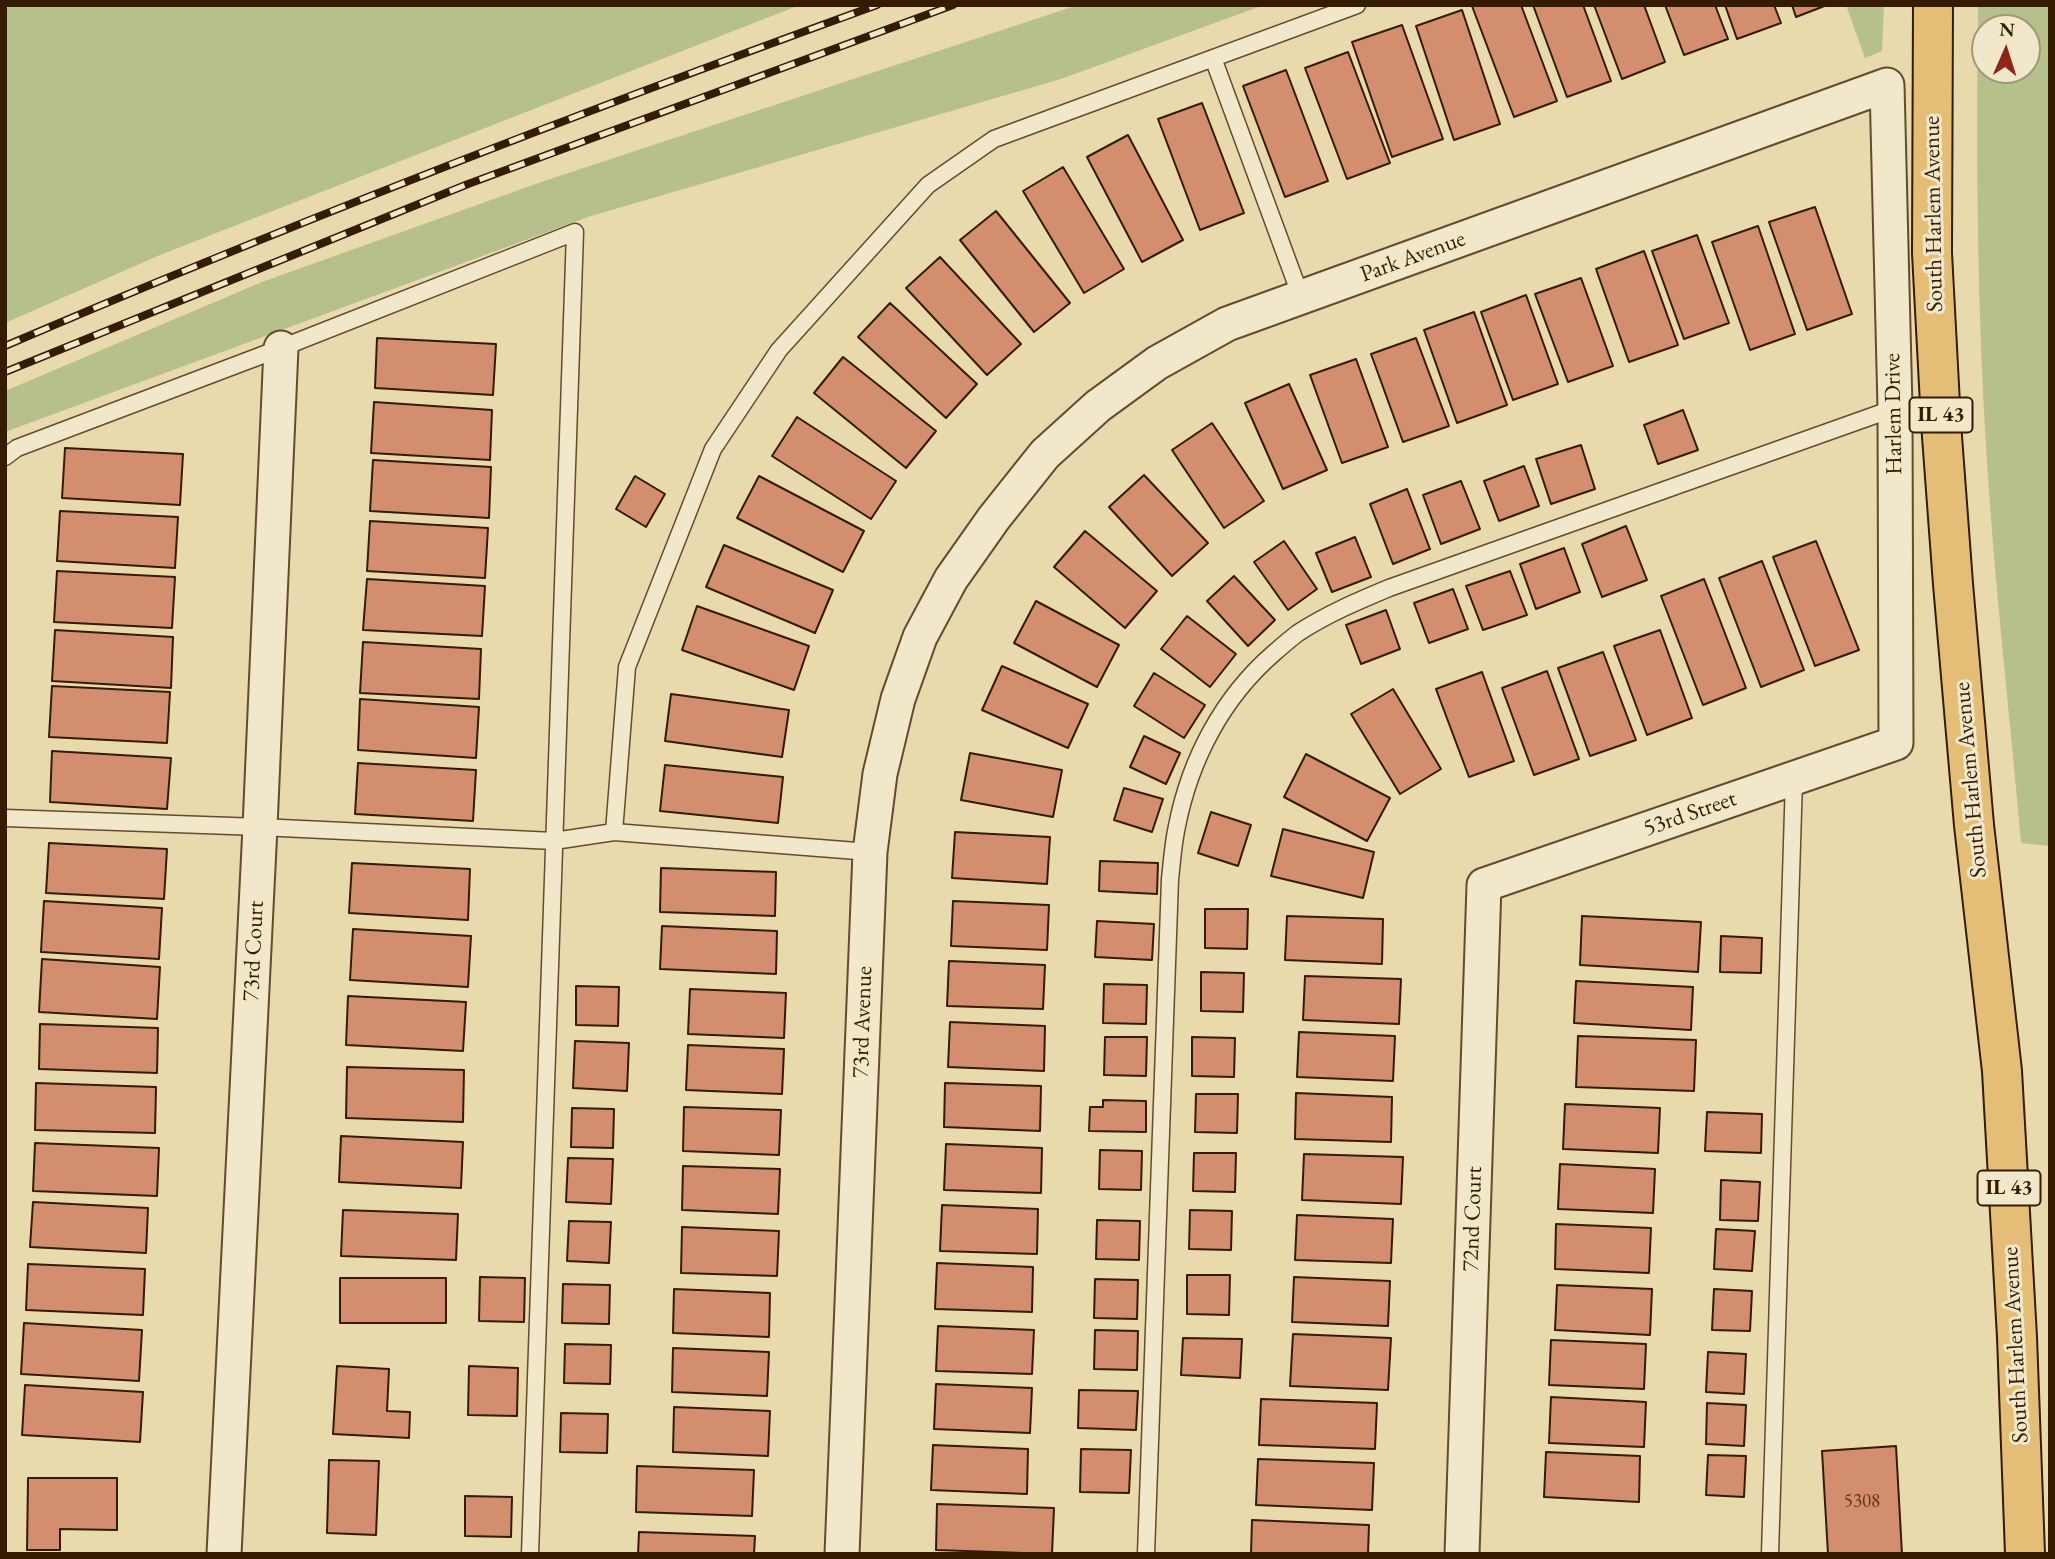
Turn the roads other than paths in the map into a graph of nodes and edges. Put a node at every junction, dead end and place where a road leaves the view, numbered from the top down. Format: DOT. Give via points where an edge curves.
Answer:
graph roads {
  1 [pos="1357,5"];
  2 [pos="1933,5"];
  3 [pos="1213,58"];
  4 [pos="1886,85"];
  5 [pos="1301,297"];
  6 [pos="281,348"];
  7 [pos="1895,408"];
  8 [pos="5,457"];
  9 [pos="995,518"];
  10 [pos="1896,744"];
  11 [pos="1794,779"];
  12 [pos="5,818"];
  13 [pos="260,827"];
  14 [pos="614,832"];
  15 [pos="554,842"];
  16 [pos="870,852"];
  17 [pos="1484,885"];
  18 [pos="224,1554"];
  19 [pos="530,1554"];
  20 [pos="842,1554"];
  21 [pos="1146,1554"];
  22 [pos="1462,1554"];
  23 [pos="1770,1554"];
  24 [pos="2025,1554"];
  1 -- 3 [label="lane"];
  2 -- 24 [label="main road, South Harlem Avenue / IL 43" via="1932,253 1941,423 1974,825 2002,1071"];
  3 -- 5 [label="lane"];
  3 -- 14 [label="lane" via="994,139 928,185 779,350 713,449 627,667"];
  4 -- 5 [label="street, Park Avenue"];
  4 -- 7 [label="street, Harlem Drive"];
  5 -- 9 [label="street, Park Avenue" via="1227,324 1147,370 1045,454"];
  6 -- 8 [label="lane" via="17,448"];
  6 -- 13 [label="street, 73rd Court"];
  6 -- 15 [label="lane" via="575,232"];
  7 -- 10 [label="street, Harlem Drive"];
  7 -- 21 [label="lane" via="1339,609 1296,634 1259,666 1229,701 1208,734 1191,777 1177,826 1170,879"];
  9 -- 16 [label="street, 73rd Avenue" via="951,579 920,637 898,699 880,774"];
  10 -- 11 [label="street, 53rd Street"];
  11 -- 17 [label="street, 53rd Street"];
  11 -- 23 [label="lane"];
  12 -- 13 [label="lane"];
  13 -- 15 [label="lane"];
  13 -- 18 [label="street, 73rd Court"];
  14 -- 15 [label="lane"];
  14 -- 16 [label="lane"];
  15 -- 19 [label="lane"];
  16 -- 20 [label="street, 73rd Avenue"];
  17 -- 22 [label="street, 72nd Court"];
}
